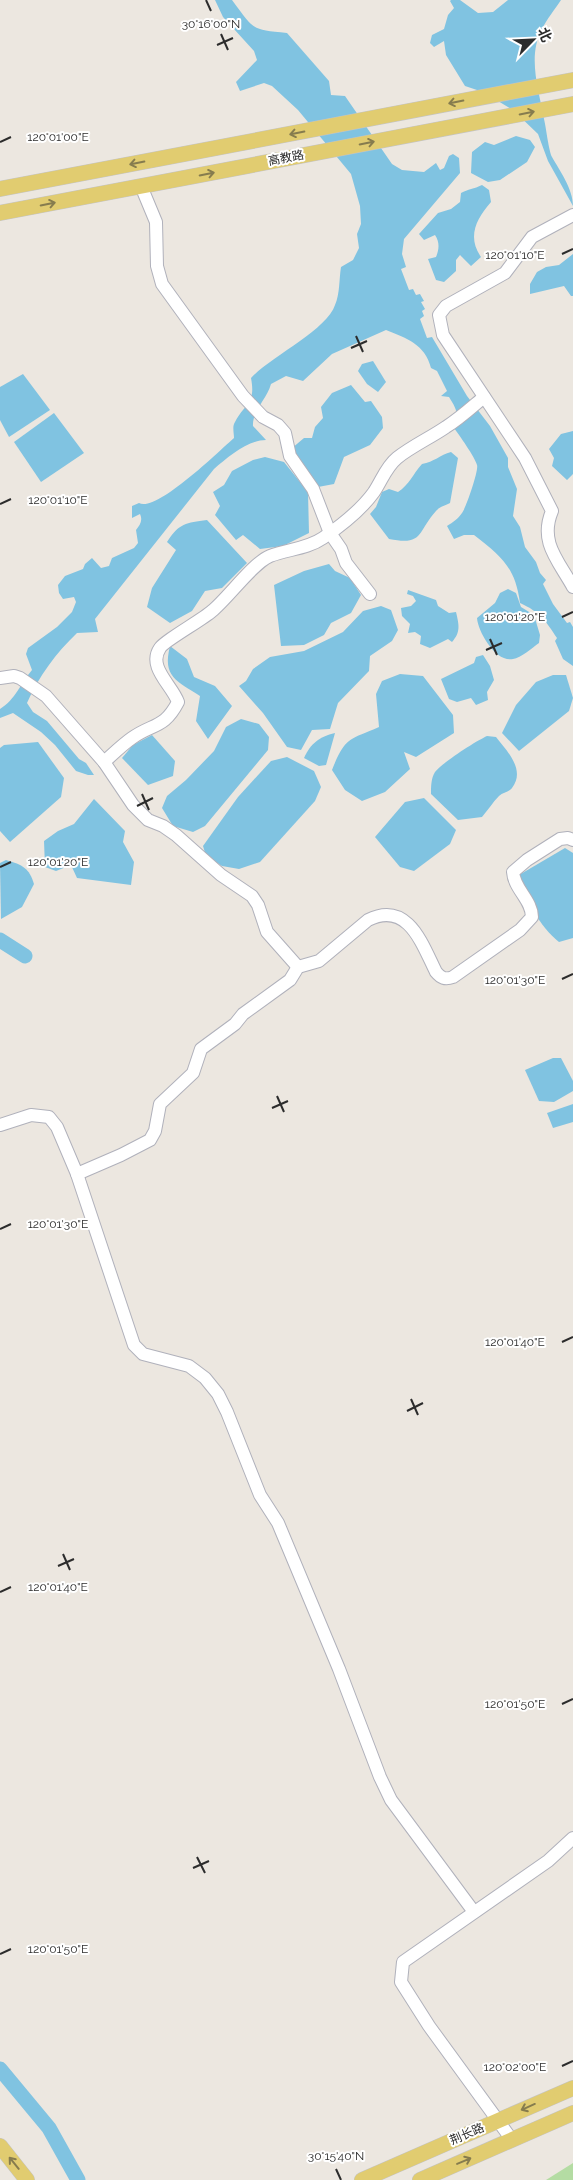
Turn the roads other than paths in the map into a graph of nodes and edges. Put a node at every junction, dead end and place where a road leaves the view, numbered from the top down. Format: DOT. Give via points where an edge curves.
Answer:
graph roads {
  1 [pos="573,80"];
  2 [pos="573,104"];
  3 [pos="141,186"];
  4 [pos="0,189"];
  5 [pos="0,213"];
  6 [pos="573,215"];
  7 [pos="484,397"];
  8 [pos="330,533"];
  9 [pos="573,586"];
  10 [pos="370,594"];
  11 [pos="0,678"];
  12 [pos="104,762"];
  13 [pos="573,840"];
  14 [pos="298,967"];
  15 [pos="0,1125"];
  16 [pos="77,1174"];
  17 [pos="573,1838"];
  18 [pos="474,1912"];
  19 [pos="573,2088"];
  20 [pos="573,2113"];
  21 [pos="498,2121"];
  22 [pos="512,2140"];
  23 [pos="0,2146"];
  24 [pos="436,2177"];
  25 [pos="27,2180"];
  26 [pos="362,2180"];
  27 [pos="420,2180"];
  1 -- 4 [label="main road, 高教路, one-way"];
  3 -- 2 [label="main road, 高教路, one-way"];
  5 -- 3 [label="main road, 高教路, one-way"];
  3 -- 8 [label="street" via="156,222 157,266 162,284 243,396 263,417 286,433 290,456 313,489"];
  6 -- 7 [label="street" via="532,237 505,273 446,306 439,316 443,335"];
  7 -- 8 [label="street" via="448,426 397,458 385,470 363,506"];
  7 -- 9 [label="street" via="525,458 552,511 546,535"];
  8 -- 10 [label="street" via="341,548 346,563"];
  8 -- 12 [label="street" via="300,548 268,556 213,611 160,646 156,656 158,669 178,702 172,714 160,725 132,738"];
  11 -- 12 [label="street" via="20,678 46,696"];
  12 -- 14 [label="street" via="148,820 176,835 221,875 252,896 267,932"];
  13 -- 14 [label="street" via="560,840 518,865 513,872 514,880 532,911 532,917 520,930 453,977 440,977 414,929 399,917 386,915 368,920 319,961"];
  14 -- 16 [label="street" via="290,980 201,1049 193,1073 160,1104 150,1140"];
  15 -- 16 [label="street" via="31,1114 50,1117"];
  16 -- 18 [label="street" via="134,1345 142,1354 189,1366 218,1394 260,1496 278,1523 391,1800"];
  17 -- 18 [label="street" via="548,1860"];
  18 -- 21 [label="street" via="403,1962 401,1982 428,2026"];
  19 -- 21 [label="main road, 荆长路, one-way"];
  20 -- 22 [label="main road, 荆长路"];
  21 -- 22 [label="street"];
  21 -- 26 [label="main road, 荆长路"];
  24 -- 22 [label="main road, 荆长路, one-way"];
  25 -- 23 [label="main road, one-way"];
  24 -- 27 [label="main road, 荆长路"];
}
